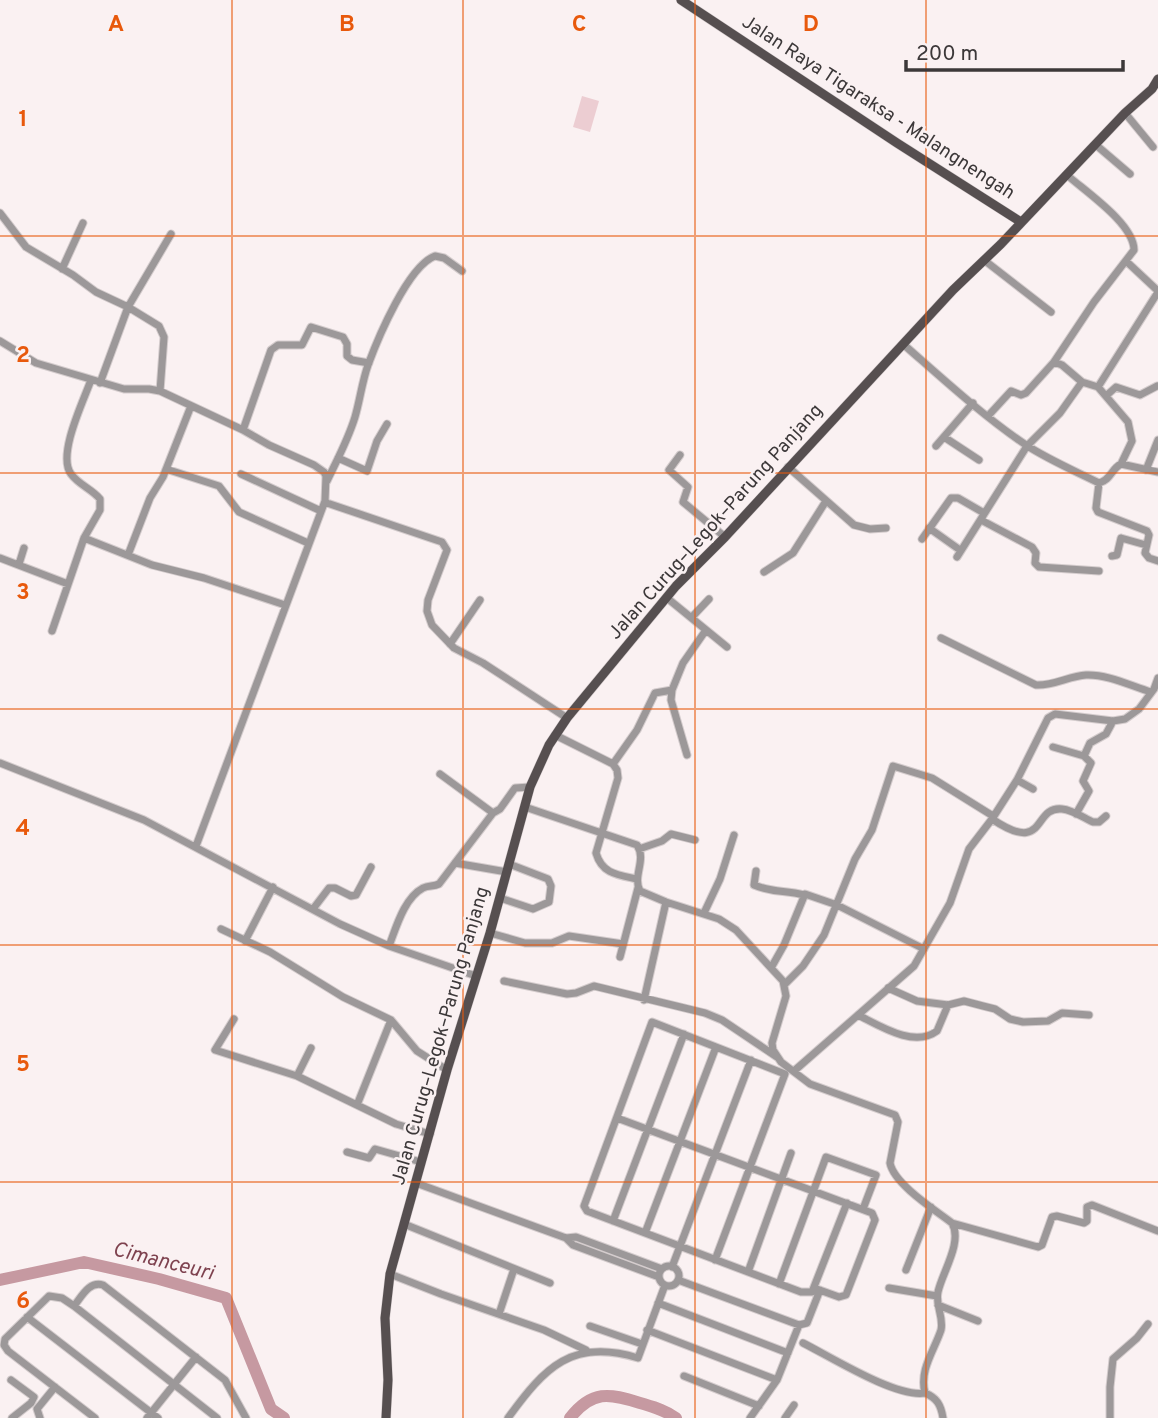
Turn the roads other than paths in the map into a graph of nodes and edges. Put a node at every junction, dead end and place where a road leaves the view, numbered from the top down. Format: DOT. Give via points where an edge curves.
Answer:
graph roads {
  1 [pos="681,0"];
  2 [pos="1158,79"];
  3 [pos="1125,113"];
  4 [pos="1096,145"];
  5 [pos="1153,147"];
  6 [pos="1130,174"];
  7 [pos="1067,175"];
  8 [pos="0,213"];
  9 [pos="1021,222"];
  10 [pos="83,223"];
  11 [pos="171,234"];
  12 [pos="984,260"];
  13 [pos="1126,261"];
  14 [pos="62,269"];
  15 [pos="462,271"];
  16 [pos="1158,291"];
  17 [pos="128,307"];
  18 [pos="1051,312"];
  19 [pos="0,341"];
  20 [pos="903,344"];
  21 [pos="1054,362"];
  22 [pos="369,363"];
  23 [pos="91,380"];
  24 [pos="1082,382"];
  25 [pos="100,383"];
  26 [pos="1157,386"];
  27 [pos="1098,387"];
  28 [pos="160,391"];
  29 [pos="1107,396"];
  30 [pos="973,403"];
  31 [pos="191,406"];
  32 [pos="988,416"];
  33 [pos="387,424"];
  34 [pos="243,430"];
  35 [pos="944,437"];
  36 [pos="1158,439"];
  37 [pos="936,446"];
  38 [pos="1027,446"];
  39 [pos="680,455"];
  40 [pos="338,458"];
  41 [pos="979,460"];
  42 [pos="1121,464"];
  43 [pos="788,467"];
  44 [pos="166,469"];
  45 [pos="1146,470"];
  46 [pos="1158,472"];
  47 [pos="241,474"];
  48 [pos="327,481"];
  49 [pos="1099,483"];
  50 [pos="325,501"];
  51 [pos="826,501"];
  52 [pos="321,511"];
  53 [pos="983,517"];
  54 [pos="886,528"];
  55 [pos="929,528"];
  56 [pos="1149,535"];
  57 [pos="725,537"];
  58 [pos="84,538"];
  59 [pos="1158,538"];
  60 [pos="922,539"];
  61 [pos="308,542"];
  62 [pos="1146,545"];
  63 [pos="24,548"];
  64 [pos="128,555"];
  65 [pos="1112,556"];
  66 [pos="0,558"];
  67 [pos="1158,561"];
  68 [pos="19,564"];
  69 [pos="1099,571"];
  70 [pos="764,572"];
  71 [pos="68,584"];
  72 [pos="667,598"];
  73 [pos="709,599"];
  74 [pos="480,600"];
  75 [pos="285,605"];
  76 [pos="692,617"];
  77 [pos="706,630"];
  78 [pos="52,631"];
  79 [pos="941,638"];
  80 [pos="450,644"];
  81 [pos="727,647"];
  82 [pos="1158,678"];
  83 [pos="672,690"];
  84 [pos="1151,692"];
  85 [pos="567,718"];
  86 [pos="1113,721"];
  87 [pos="555,735"];
  88 [pos="1053,747"];
  89 [pos="687,755"];
  90 [pos="1084,755"];
  91 [pos="0,763"];
  92 [pos="612,764"];
  93 [pos="440,774"];
  94 [pos="1017,780"];
  95 [pos="530,787"];
  96 [pos="1033,789"];
  97 [pos="525,807"];
  98 [pos="493,813"];
  99 [pos="1076,814"];
  100 [pos="1106,816"];
  101 [pos="993,818"];
  102 [pos="603,834"];
  103 [pos="734,835"];
  104 [pos="695,840"];
  105 [pos="196,846"];
  106 [pos="639,849"];
  107 [pos="455,863"];
  108 [pos="370,867"];
  109 [pos="508,868"];
  110 [pos="756,871"];
  111 [pos="638,884"];
  112 [pos="273,887"];
  113 [pos="804,895"];
  114 [pos="500,898"];
  115 [pos="666,902"];
  116 [pos="837,905"];
  117 [pos="313,909"];
  118 [pos="704,913"];
  119 [pos="221,929"];
  120 [pos="490,933"];
  121 [pos="245,941"];
  122 [pos="624,944"];
  123 [pos="389,946"];
  124 [pos="924,949"];
  125 [pos="620,957"];
  126 [pos="771,968"];
  127 [pos="476,976"];
  128 [pos="504,981"];
  129 [pos="785,984"];
  130 [pos="888,988"];
  131 [pos="644,1000"];
  132 [pos="947,1005"];
  133 [pos="858,1015"];
  134 [pos="1089,1015"];
  135 [pos="234,1019"];
  136 [pos="391,1020"];
  137 [pos="684,1034"];
  138 [pos="716,1047"];
  139 [pos="311,1048"];
  140 [pos="777,1057"];
  141 [pos="751,1060"];
  142 [pos="447,1070"];
  143 [pos="794,1071"];
  144 [pos="296,1076"];
  145 [pos="357,1105"];
  146 [pos="617,1118"];
  147 [pos="648,1129"];
  148 [pos="430,1135"];
  149 [pos="681,1141"];
  150 [pos="347,1152"];
  151 [pos="791,1153"];
  152 [pos="715,1154"];
  153 [pos="421,1162"];
  154 [pos="750,1167"];
  155 [pos="782,1179"];
  156 [pos="416,1183"];
  157 [pos="814,1191"];
  158 [pos="847,1203"];
  159 [pos="931,1207"];
  160 [pos="863,1209"];
  161 [pos="612,1221"];
  162 [pos="952,1223"];
  163 [pos="404,1224"];
  164 [pos="1158,1231"];
  165 [pos="645,1233"];
  166 [pos="680,1246"];
  167 [pos="715,1259"];
  168 [pos="672,1267"];
  169 [pos="514,1269"];
  170 [pos="906,1270"];
  171 [pos="748,1272"];
  172 [pos="390,1273"];
  173 [pos="661,1273"];
  174 [pos="678,1280"];
  175 [pos="550,1283"];
  176 [pos="665,1284"];
  177 [pos="779,1284"];
  178 [pos="889,1288"];
  179 [pos="817,1289"];
  180 [pos="938,1301"];
  181 [pos="657,1303"];
  182 [pos="74,1306"];
  183 [pos="499,1314"];
  184 [pos="27,1317"];
  185 [pos="978,1321"];
  186 [pos="1148,1324"];
  187 [pos="799,1325"];
  188 [pos="590,1326"];
  189 [pos="647,1331"];
  190 [pos="803,1343"];
  191 [pos="642,1344"];
  192 [pos="586,1351"];
  193 [pos="788,1353"];
  194 [pos="195,1357"];
  195 [pos="684,1376"];
  196 [pos="11,1380"];
  197 [pos="777,1380"];
  198 [pos="174,1384"];
  199 [pos="55,1387"];
  200 [pos="925,1393"];
  201 [pos="794,1405"];
  202 [pos="759,1406"];
  203 [pos="385,1414"];
  204 [pos="149,1415"];
  205 [pos="12,1418"];
  206 [pos="40,1418"];
  207 [pos="95,1418"];
  208 [pos="158,1418"];
  209 [pos="217,1418"];
  210 [pos="246,1418"];
  211 [pos="508,1418"];
  212 [pos="750,1418"];
  213 [pos="786,1418"];
  214 [pos="943,1418"];
  215 [pos="1110,1418"];
  1 -- 9 [label="main road, Jalan Raya Tigaraksa - Malangnengah"];
  2 -- 3 [label="main road, Jalan Curug–Legok–Parung Panjang"];
  3 -- 4 [label="main road, Jalan Curug–Legok–Parung Panjang"];
  3 -- 5 [label="street"];
  4 -- 6 [label="street"];
  4 -- 7 [label="main road, Jalan Curug–Legok–Parung Panjang"];
  7 -- 9 [label="main road, Jalan Curug–Legok–Parung Panjang"];
  7 -- 13 [label="street" via="1128,230 1134,250"];
  8 -- 14 [label="street" via="26,247"];
  9 -- 12 [label="main road, Jalan Curug–Legok–Parung Panjang"];
  10 -- 14 [label="street"];
  11 -- 17 [label="street"];
  12 -- 18 [label="street"];
  12 -- 20 [label="main road, Jalan Curug–Legok–Parung Panjang"];
  13 -- 16 [label="street"];
  13 -- 21 [label="street"];
  14 -- 17 [label="street"];
  15 -- 22 [label="street" via="439,257 421,265 402,292"];
  16 -- 27 [label="street"];
  17 -- 25 [label="street"];
  17 -- 28 [label="street" via="162,329"];
  19 -- 23 [label="street" via="36,363"];
  20 -- 30 [label="street"];
  20 -- 43 [label="main road, Jalan Curug–Legok–Parung Panjang"];
  21 -- 24 [label="street"];
  21 -- 32 [label="street" via="1026,393 1012,391"];
  22 -- 34 [label="street" via="346,356 343,337 313,327 302,345 274,347"];
  22 -- 40 [label="street"];
  23 -- 25 [label="street"];
  23 -- 58 [label="street" via="66,456 67,469 74,478 100,499 100,510"];
  24 -- 27 [label="street"];
  24 -- 38 [label="street" via="1060,413"];
  25 -- 28 [label="street"];
  26 -- 29 [label="street" via="1140,396 1116,387"];
  27 -- 29 [label="street"];
  28 -- 31 [label="street"];
  29 -- 42 [label="street" via="1131,429 1132,441"];
  30 -- 32 [label="street"];
  30 -- 35 [label="street"];
  31 -- 34 [label="street"];
  31 -- 44 [label="street"];
  32 -- 38 [label="street"];
  33 -- 40 [label="street" via="367,471"];
  34 -- 48 [label="street" via="314,465"];
  35 -- 37 [label="street"];
  35 -- 41 [label="street"];
  36 -- 45 [label="street"];
  38 -- 49 [label="street"];
  38 -- 53 [label="street"];
  39 -- 57 [label="street" via="669,470 688,487 683,502"];
  40 -- 48 [label="street"];
  42 -- 45 [label="street"];
  42 -- 49 [label="street" via="1108,480"];
  43 -- 51 [label="street"];
  43 -- 57 [label="main road, Jalan Curug–Legok–Parung Panjang"];
  44 -- 61 [label="street" via="219,486 239,512"];
  44 -- 64 [label="street"];
  45 -- 46 [label="street"];
  47 -- 52 [label="street"];
  48 -- 50 [label="street"];
  49 -- 56 [label="street" via="1098,512 1145,529"];
  50 -- 52 [label="street"];
  50 -- 80 [label="street" via="445,544 445,557 426,611"];
  51 -- 54 [label="street" via="854,525"];
  51 -- 70 [label="street" via="793,553"];
  52 -- 61 [label="street"];
  53 -- 55 [label="street" via="958,498 951,498"];
  53 -- 55 [label="street" via="959,553"];
  53 -- 69 [label="street" via="1032,547 1039,567"];
  55 -- 60 [label="street"];
  56 -- 59 [label="street"];
  56 -- 62 [label="street"];
  57 -- 72 [label="main road, Jalan Curug–Legok–Parung Panjang"];
  58 -- 64 [label="street"];
  58 -- 71 [label="street"];
  61 -- 75 [label="street"];
  62 -- 65 [label="street" via="1121,538"];
  62 -- 67 [label="street" via="1146,555"];
  63 -- 68 [label="street"];
  64 -- 75 [label="street"];
  66 -- 68 [label="street"];
  68 -- 71 [label="street"];
  71 -- 78 [label="street"];
  72 -- 76 [label="street"];
  72 -- 85 [label="main road, Jalan Curug–Legok–Parung Panjang"];
  73 -- 76 [label="street"];
  74 -- 80 [label="street"];
  75 -- 105 [label="street"];
  76 -- 77 [label="street"];
  77 -- 81 [label="street"];
  77 -- 83 [label="street" via="683,663"];
  79 -- 84 [label="street" via="1036,685 1091,675"];
  80 -- 85 [label="street"];
  82 -- 84 [label="street"];
  83 -- 89 [label="street"];
  83 -- 92 [label="street" via="655,693 637,730"];
  84 -- 86 [label="street" via="1135,714"];
  85 -- 87 [label="main road, Jalan Curug–Legok–Parung Panjang"];
  86 -- 90 [label="street"];
  86 -- 94 [label="street" via="1051,716"];
  87 -- 92 [label="street"];
  87 -- 95 [label="main road, Jalan Curug–Legok–Parung Panjang"];
  88 -- 90 [label="street"];
  90 -- 99 [label="street" via="1091,763 1083,783 1089,793"];
  91 -- 105 [label="street" via="110,805"];
  92 -- 102 [label="street" via="618,778"];
  93 -- 98 [label="street"];
  94 -- 96 [label="street"];
  94 -- 101 [label="street"];
  95 -- 97 [label="main road, Jalan Curug–Legok–Parung Panjang"];
  95 -- 98 [label="street" via="516,788"];
  97 -- 102 [label="street"];
  97 -- 109 [label="main road, Jalan Curug–Legok–Parung Panjang"];
  98 -- 107 [label="street"];
  99 -- 100 [label="street" via="1095,822"];
  99 -- 101 [label="street" via="1064,809 1050,812 1026,834"];
  101 -- 116 [label="street" via="932,778 893,766 872,830"];
  101 -- 124 [label="street" via="969,849 950,904"];
  102 -- 106 [label="street"];
  102 -- 111 [label="street" via="596,853 604,869"];
  103 -- 118 [label="street"];
  104 -- 106 [label="street" via="671,834"];
  105 -- 112 [label="street"];
  106 -- 111 [label="street"];
  107 -- 109 [label="street"];
  107 -- 123 [label="street" via="439,884 424,888 408,903"];
  108 -- 117 [label="street" via="356,895 329,888"];
  109 -- 114 [label="main road, Jalan Curug–Legok–Parung Panjang"];
  109 -- 114 [label="street" via="548,879 549,902 533,909"];
  110 -- 113 [label="street" via="754,885"];
  111 -- 115 [label="street" via="643,893"];
  111 -- 122 [label="street"];
  112 -- 117 [label="street"];
  112 -- 121 [label="street"];
  113 -- 116 [label="street"];
  113 -- 126 [label="street"];
  114 -- 120 [label="main road, Jalan Curug–Legok–Parung Panjang"];
  115 -- 118 [label="street"];
  115 -- 131 [label="street"];
  116 -- 124 [label="street"];
  116 -- 129 [label="street" via="820,942"];
  117 -- 123 [label="street"];
  118 -- 126 [label="street" via="736,930"];
  119 -- 121 [label="street"];
  120 -- 122 [label="street" via="525,943 552,943 569,936"];
  120 -- 127 [label="main road, Jalan Curug–Legok–Parung Panjang"];
  121 -- 136 [label="street"];
  122 -- 125 [label="street"];
  123 -- 127 [label="street"];
  124 -- 130 [label="street" via="914,966"];
  126 -- 129 [label="street"];
  127 -- 142 [label="main road, Jalan Curug–Legok–Parung Panjang"];
  128 -- 131 [label="street" via="567,994 594,986"];
  129 -- 140 [label="street" via="786,996 772,1037"];
  130 -- 132 [label="street" via="917,1001"];
  130 -- 133 [label="street"];
  131 -- 140 [label="street" via="714,1016"];
  132 -- 133 [label="street" via="937,1031 924,1037 895,1033"];
  132 -- 134 [label="street" via="964,1001 1023,1022 1048,1021 1062,1013"];
  133 -- 143 [label="street"];
  135 -- 144 [label="street" via="215,1050"];
  136 -- 142 [label="street" via="416,1051"];
  136 -- 145 [label="street"];
  137 -- 138 [label="street"];
  137 -- 146 [label="street" via="652,1022"];
  137 -- 147 [label="street"];
  138 -- 141 [label="street"];
  138 -- 149 [label="street"];
  139 -- 144 [label="street"];
  140 -- 143 [label="street"];
  141 -- 152 [label="street"];
  141 -- 154 [label="street" via="785,1073"];
  142 -- 148 [label="main road, Jalan Curug–Legok–Parung Panjang"];
  143 -- 159 [label="street" via="820,1089 891,1111 898,1122 891,1169"];
  144 -- 145 [label="street"];
  145 -- 148 [label="street"];
  146 -- 147 [label="street"];
  146 -- 161 [label="street" via="584,1206"];
  147 -- 149 [label="street"];
  147 -- 161 [label="street"];
  148 -- 153 [label="main road, Jalan Curug–Legok–Parung Panjang"];
  149 -- 152 [label="street"];
  149 -- 165 [label="street"];
  150 -- 153 [label="street" via="369,1158 377,1150"];
  151 -- 155 [label="street"];
  152 -- 154 [label="street"];
  152 -- 166 [label="street"];
  153 -- 156 [label="main road, Jalan Curug–Legok–Parung Panjang"];
  154 -- 155 [label="street"];
  154 -- 167 [label="street"];
  155 -- 157 [label="street"];
  155 -- 171 [label="street"];
  156 -- 163 [label="main road, Jalan Curug–Legok–Parung Panjang"];
  156 -- 173 [label="street" via="566,1238 573,1245"];
  157 -- 158 [label="street"];
  157 -- 160 [label="street" via="826,1157 876,1175"];
  157 -- 177 [label="street"];
  158 -- 160 [label="street"];
  158 -- 179 [label="street"];
  159 -- 162 [label="street"];
  159 -- 170 [label="street"];
  160 -- 179 [label="street" via="875,1220 846,1295"];
  161 -- 165 [label="street"];
  162 -- 164 [label="street" via="1040,1247 1052,1217 1084,1223 1091,1205"];
  162 -- 180 [label="street" via="955,1237"];
  163 -- 169 [label="street"];
  163 -- 172 [label="main road, Jalan Curug–Legok–Parung Panjang"];
  165 -- 166 [label="street"];
  166 -- 167 [label="street"];
  166 -- 168 [label="street"];
  167 -- 171 [label="street"];
  168 -- 173 [label="street"];
  168 -- 174 [label="street"];
  169 -- 175 [label="street"];
  169 -- 183 [label="street"];
  171 -- 177 [label="street"];
  172 -- 183 [label="street"];
  172 -- 203 [label="main road, Jalan Curug–Legok–Parung Panjang"];
  173 -- 176 [label="street"];
  174 -- 176 [label="street"];
  174 -- 187 [label="street"];
  176 -- 181 [label="street"];
  177 -- 179 [label="street" via="806,1294"];
  178 -- 180 [label="street"];
  179 -- 187 [label="street" via="807,1323"];
  180 -- 185 [label="street"];
  180 -- 200 [label="street" via="942,1326 925,1369"];
  181 -- 189 [label="street"];
  181 -- 193 [label="street"];
  182 -- 184 [label="street" via="49,1296"];
  182 -- 194 [label="street" via="92,1285 103,1285"];
  182 -- 198 [label="street"];
  183 -- 192 [label="street"];
  184 -- 199 [label="street" via="4,1345"];
  184 -- 204 [label="street"];
  186 -- 215 [label="street" via="1113,1359"];
  187 -- 193 [label="street"];
  188 -- 191 [label="street"];
  189 -- 191 [label="street"];
  189 -- 197 [label="street"];
  190 -- 200 [label="street" via="886,1385 907,1393"];
  191 -- 192 [label="street" via="638,1358 614,1351"];
  192 -- 211 [label="street" via="561,1361"];
  193 -- 197 [label="street"];
  194 -- 198 [label="street"];
  194 -- 210 [label="street" via="225,1380"];
  195 -- 202 [label="street"];
  196 -- 205 [label="street" via="34,1397"];
  197 -- 202 [label="street"];
  198 -- 204 [label="street"];
  198 -- 209 [label="street"];
  199 -- 206 [label="street" via="37,1409"];
  199 -- 207 [label="street"];
  200 -- 214 [label="street" via="937,1399"];
  201 -- 213 [label="street"];
  202 -- 212 [label="street"];
  204 -- 208 [label="street"];
}
